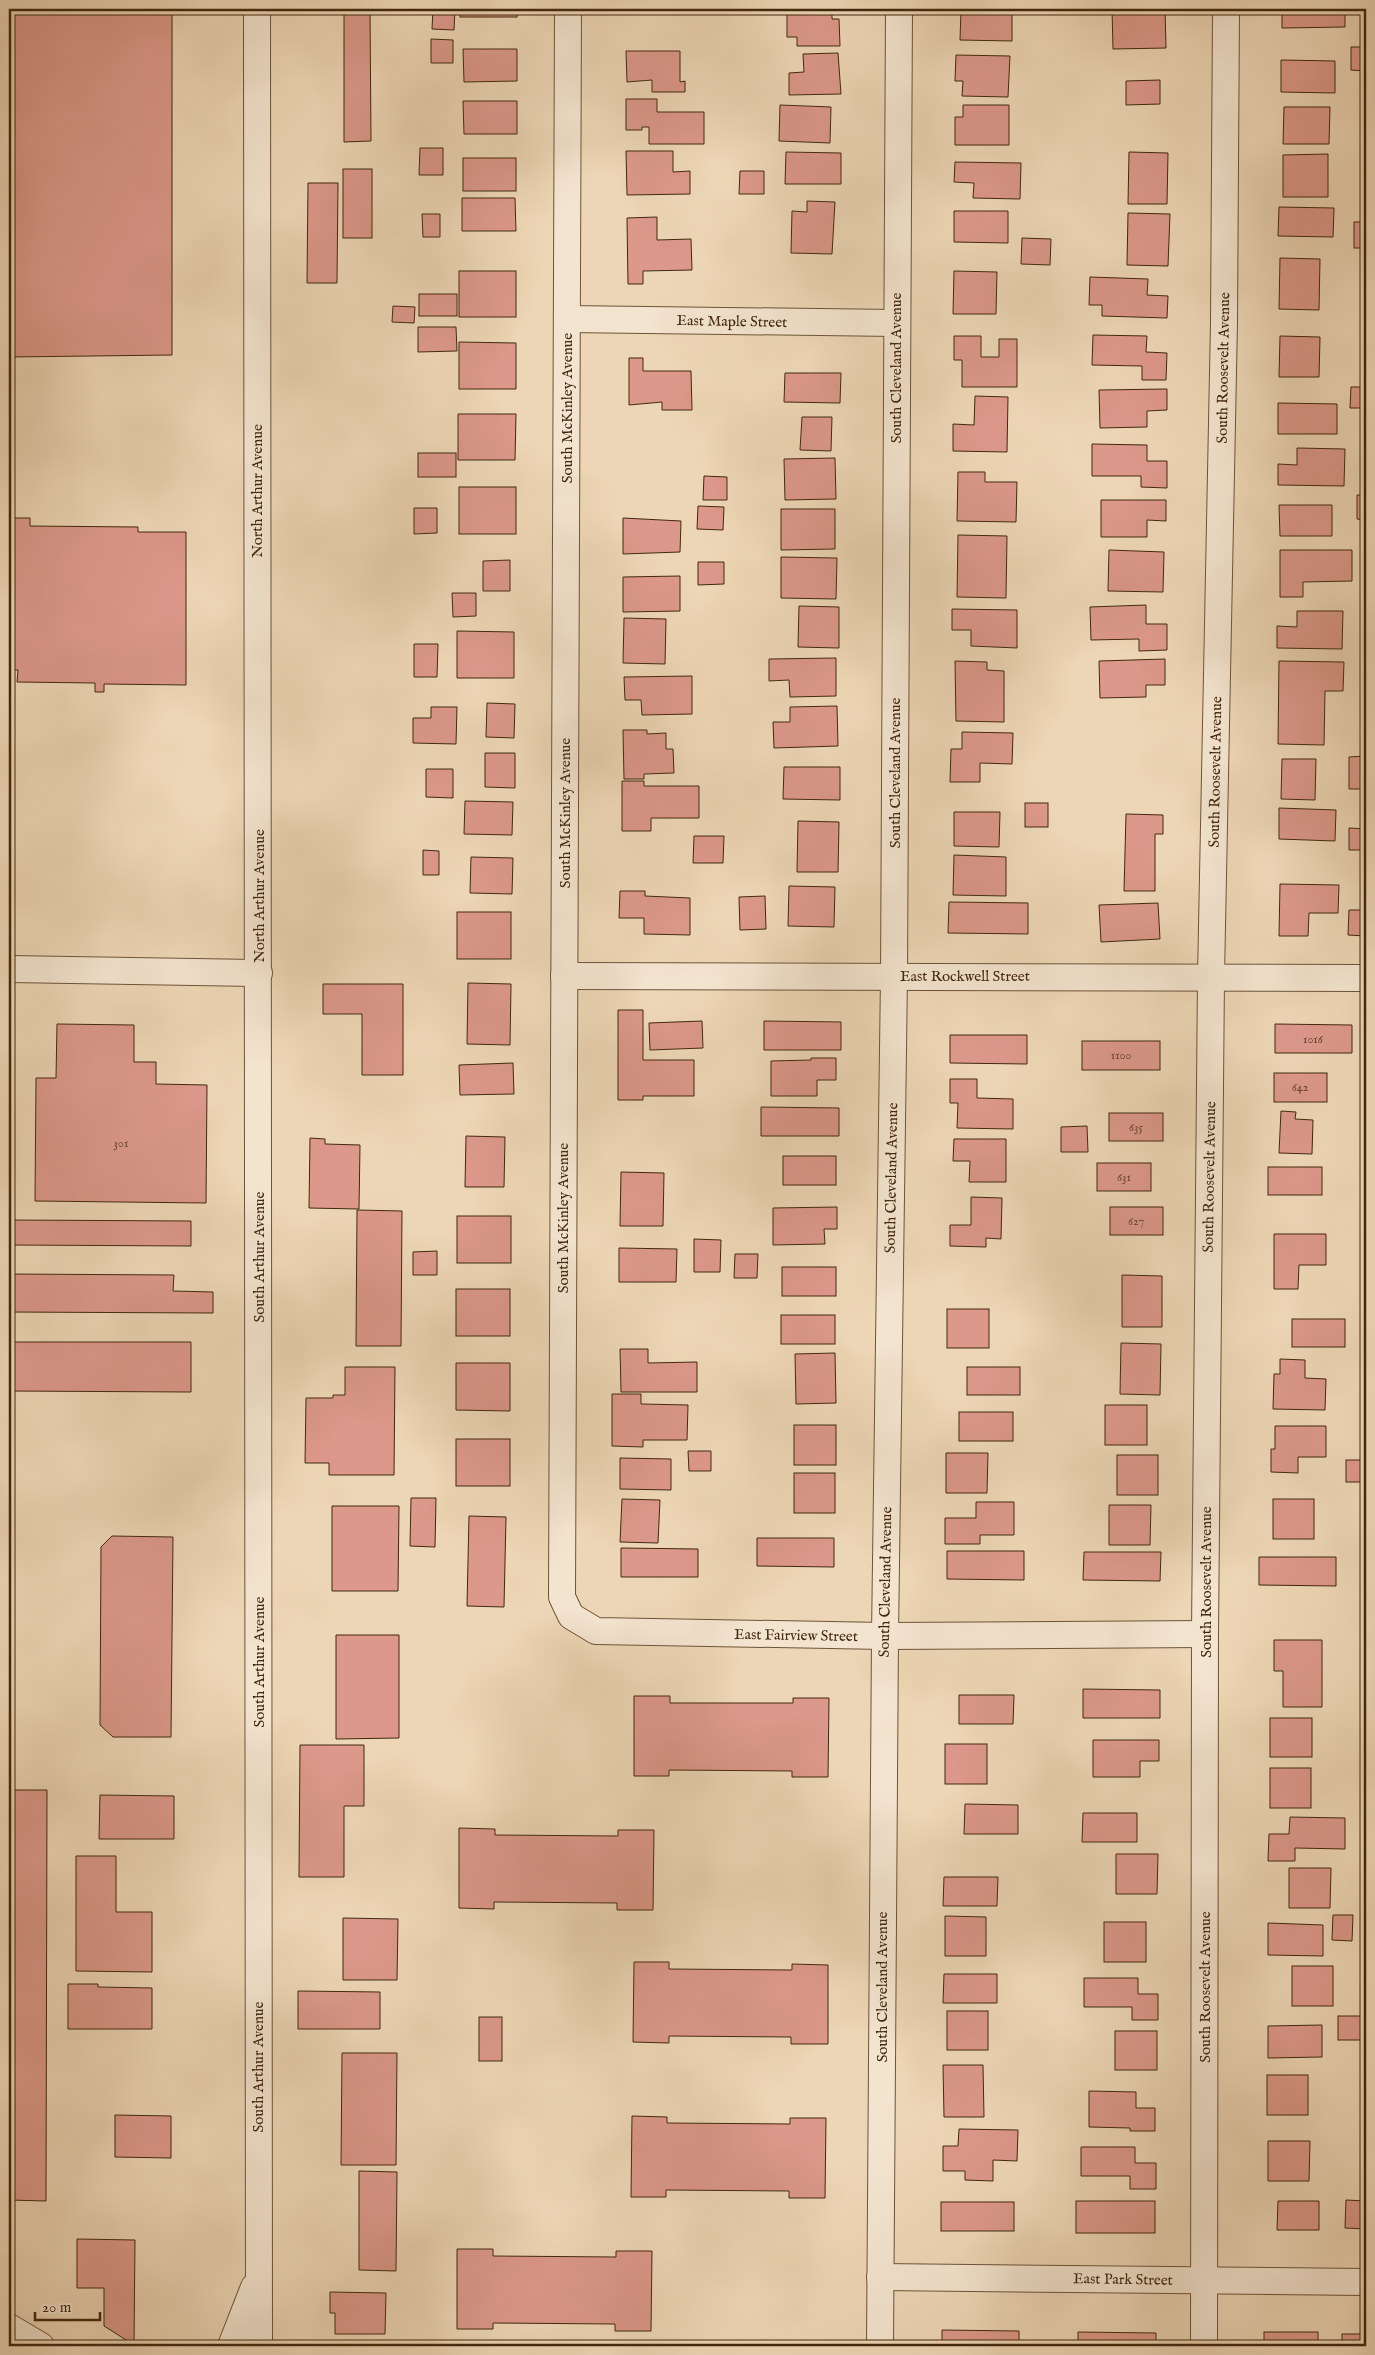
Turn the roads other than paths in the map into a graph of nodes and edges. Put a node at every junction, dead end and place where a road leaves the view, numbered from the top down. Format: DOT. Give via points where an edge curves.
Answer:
graph roads {
  1 [pos="257,9"];
  2 [pos="568,9"];
  3 [pos="899,9"];
  4 [pos="1226,9"];
  5 [pos="567,320"];
  6 [pos="896,323"];
  7 [pos="9,969"];
  8 [pos="259,973"];
  9 [pos="564,976"];
  10 [pos="894,976"];
  11 [pos="1211,977"];
  12 [pos="1366,978"];
  13 [pos="571,1616"];
  14 [pos="1205,1634"];
  15 [pos="885,1636"];
  16 [pos="258,2275"];
  17 [pos="880,2277"];
  18 [pos="1204,2280"];
  19 [pos="1366,2282"];
  20 [pos="9,2327"];
  21 [pos="41,2346"];
  22 [pos="231,2346"];
  23 [pos="259,2346"];
  24 [pos="880,2346"];
  25 [pos="1204,2346"];
  1 -- 8 [label="street, North Arthur Avenue"];
  2 -- 5 [label="street, South McKinley Avenue"];
  3 -- 6 [label="street, South Cleveland Avenue"];
  4 -- 11 [label="street, South Roosevelt Avenue" via="1224,322"];
  5 -- 6 [label="street, East Maple Street"];
  5 -- 9 [label="street, South McKinley Avenue"];
  6 -- 10 [label="street, South Cleveland Avenue"];
  7 -- 8 [label="street"];
  8 -- 16 [label="street, South Arthur Avenue"];
  9 -- 10 [label="street, East Rockwell Street"];
  9 -- 13 [label="street, South McKinley Avenue" via="562,1597"];
  10 -- 11 [label="street, East Rockwell Street"];
  10 -- 15 [label="street, South Cleveland Avenue"];
  11 -- 12 [label="street, East Rockwell Street"];
  11 -- 14 [label="street, South Roosevelt Avenue"];
  13 -- 15 [label="street, East Fairview Street" via="596,1631"];
  14 -- 15 [label="street, East Fairview Street"];
  14 -- 18 [label="street, South Roosevelt Avenue"];
  15 -- 17 [label="street, South Cleveland Avenue"];
  16 -- 22 [label="street, South Arthur Avenue"];
  16 -- 23 [label="street"];
  17 -- 18 [label="street, East Park Street"];
  17 -- 24 [label="street, South Cleveland Avenue"];
  18 -- 19 [label="street, East Park Street"];
  18 -- 25 [label="street, South Roosevelt Avenue"];
  20 -- 21 [label="street"];
}
